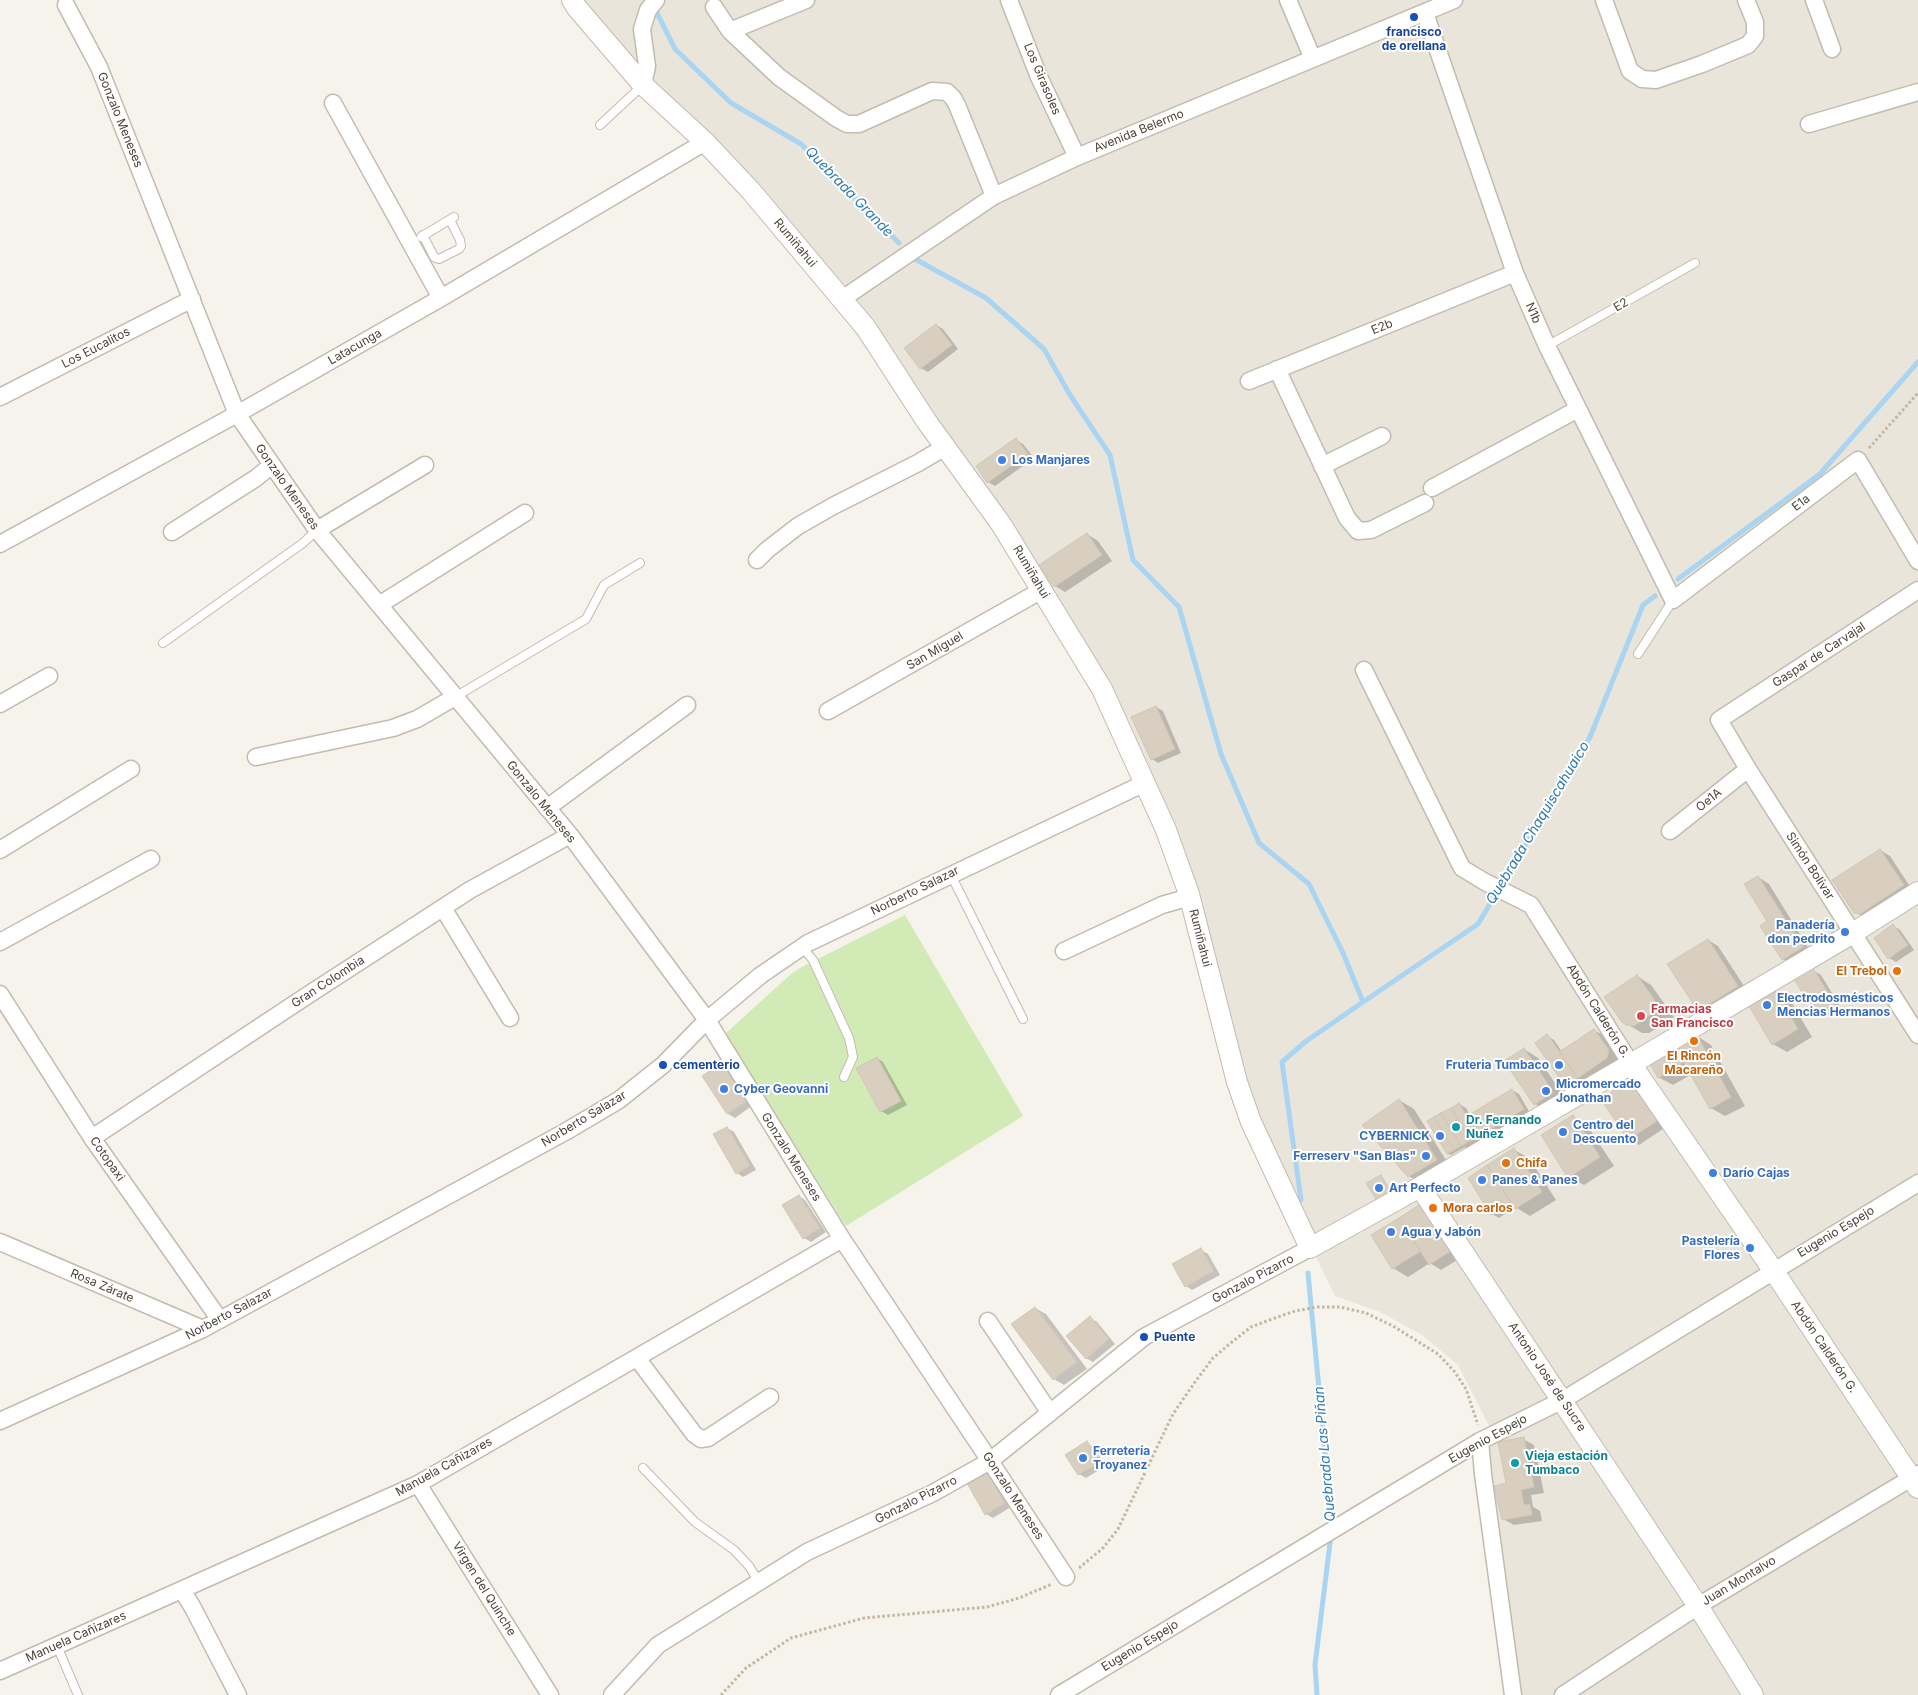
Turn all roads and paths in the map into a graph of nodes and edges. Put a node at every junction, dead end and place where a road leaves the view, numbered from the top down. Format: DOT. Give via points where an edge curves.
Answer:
graph roads {
  1 [pos="572,0"];
  2 [pos="806,0"];
  3 [pos="1009,0"];
  4 [pos="1288,0"];
  5 [pos="1454,0"];
  6 [pos="1604,0"];
  7 [pos="1746,0"];
  8 [pos="1814,0"];
  9 [pos="652,5"];
  10 [pos="66,6"];
  11 [pos="714,8"];
  12 [pos="1425,13"];
  13 [pos="730,31"];
  14 [pos="1832,50"];
  15 [pos="1313,59"];
  16 [pos="643,85"];
  17 [pos="1918,92"];
  18 [pos="333,103"];
  19 [pos="1809,124"];
  20 [pos="600,125"];
  21 [pos="705,142"];
  22 [pos="1077,157"];
  23 [pos="994,196"];
  24 [pos="417,239"];
  25 [pos="1695,263"];
  26 [pos="1515,273"];
  27 [pos="441,298"];
  28 [pos="192,299"];
  29 [pos="842,299"];
  30 [pos="1547,346"];
  31 [pos="1278,369"];
  32 [pos="1249,381"];
  33 [pos="1918,393"];
  34 [pos="0,397"];
  35 [pos="1578,409"];
  36 [pos="237,414"];
  37 [pos="1382,436"];
  38 [pos="945,447"];
  39 [pos="1858,460"];
  40 [pos="272,465"];
  41 [pos="425,465"];
  42 [pos="1322,466"];
  43 [pos="1432,488"];
  44 [pos="1426,503"];
  45 [pos="525,513"];
  46 [pos="317,530"];
  47 [pos="172,532"];
  48 [pos="0,544"];
  49 [pos="757,560"];
  50 [pos="1918,561"];
  51 [pos="640,563"];
  52 [pos="1042,590"];
  53 [pos="1918,590"];
  54 [pos="1673,600"];
  55 [pos="379,606"];
  56 [pos="164,643"];
  57 [pos="1638,654"];
  58 [pos="1364,670"];
  59 [pos="49,676"];
  60 [pos="455,697"];
  61 [pos="0,704"];
  62 [pos="687,706"];
  63 [pos="828,711"];
  64 [pos="1719,720"];
  65 [pos="256,757"];
  66 [pos="131,769"];
  67 [pos="1748,769"];
  68 [pos="1145,783"];
  69 [pos="547,808"];
  70 [pos="1670,831"];
  71 [pos="570,835"];
  72 [pos="0,850"];
  73 [pos="151,859"];
  74 [pos="950,874"];
  75 [pos="1918,892"];
  76 [pos="1190,897"];
  77 [pos="444,908"];
  78 [pos="1853,933"];
  79 [pos="0,942"];
  80 [pos="802,947"];
  81 [pos="1064,951"];
  82 [pos="0,994"];
  83 [pos="510,1018"];
  84 [pos="1023,1018"];
  85 [pos="707,1020"];
  86 [pos="1918,1035"];
  87 [pos="1631,1064"];
  88 [pos="844,1077"];
  89 [pos="92,1138"];
  90 [pos="1918,1183"];
  91 [pos="1420,1187"];
  92 [pos="842,1240"];
  93 [pos="0,1242"];
  94 [pos="1310,1248"];
  95 [pos="1773,1270"];
  96 [pos="1300,1310"];
  97 [pos="220,1320"];
  98 [pos="988,1321"];
  99 [pos="203,1329"];
  100 [pos="637,1358"];
  101 [pos="770,1397"];
  102 [pos="1562,1400"];
  103 [pos="1050,1413"];
  104 [pos="0,1421"];
  105 [pos="1480,1441"];
  106 [pos="990,1460"];
  107 [pos="643,1468"];
  108 [pos="1916,1480"];
  109 [pos="418,1484"];
  110 [pos="1066,1577"];
  111 [pos="759,1582"];
  112 [pos="182,1590"];
  113 [pos="1698,1606"];
  114 [pos="57,1646"];
  115 [pos="0,1671"];
  116 [pos="78,1695"];
  117 [pos="238,1695"];
  118 [pos="550,1695"];
  119 [pos="612,1695"];
  120 [pos="1059,1695"];
  121 [pos="1513,1695"];
  122 [pos="1563,1695"];
  123 [pos="1753,1695"];
  1 -- 16 [label="street, Rumiñahui"];
  2 -- 13 [label="street"];
  3 -- 22 [label="street, Los Girasoles" via="1039,77"];
  4 -- 15 [label="street"];
  5 -- 12 [label="street, Avenida Belermo"];
  6 -- 7 [label="street" via="1630,71 1642,79 1656,80 1748,45 1755,36 1755,22"];
  8 -- 14 [label="street"];
  9 -- 16 [label="street" via="644,17 642,29 647,66"];
  10 -- 28 [label="street, Gonzalo Meneses" via="99,67"];
  11 -- 13 [label="street"];
  12 -- 15 [label="street, Avenida Belermo"];
  12 -- 26 [label="street, N1b"];
  13 -- 23 [label="street" via="779,77 847,124 858,124 932,91 947,92 957,106"];
  15 -- 22 [label="street, Avenida Belermo"];
  16 -- 20 [label="lane"];
  16 -- 21 [label="street, Rumiñahui"];
  17 -- 19 [label="street"];
  18 -- 24 [label="street"];
  21 -- 27 [label="street, Latacunga"];
  21 -- 29 [label="street, Rumiñahui"];
  22 -- 23 [label="street, Avenida Belermo"];
  23 -- 29 [label="street, Avenida Belermo"];
  24 -- 24 [label="lane" via="439,259 461,246 452,219"];
  24 -- 27 [label="street"];
  25 -- 30 [label="lane, E2"];
  26 -- 30 [label="street, N1b"];
  26 -- 31 [label="street, E2b"];
  27 -- 36 [label="street, Latacunga"];
  28 -- 34 [label="street, Los Eucalitos"];
  28 -- 36 [label="street, Gonzalo Meneses"];
  29 -- 38 [label="street, Rumiñahui" via="866,328"];
  30 -- 35 [label="street, N1b"];
  31 -- 32 [label="street, E2b"];
  31 -- 42 [label="street"];
  33 -- 39 [label="path"];
  35 -- 43 [label="street"];
  35 -- 54 [label="street, N1b"];
  36 -- 40 [label="street, Gonzalo Meneses"];
  36 -- 48 [label="street, Latacunga"];
  37 -- 42 [label="street"];
  38 -- 49 [label="street" via="798,526"];
  38 -- 52 [label="street, Rumiñahui" via="1001,524"];
  39 -- 50 [label="street"];
  39 -- 54 [label="street, E1a"];
  40 -- 46 [label="street, Gonzalo Meneses"];
  40 -- 47 [label="street"];
  41 -- 46 [label="street"];
  42 -- 44 [label="street" via="1347,518 1358,531 1371,530"];
  45 -- 55 [label="street"];
  46 -- 55 [label="street, Gonzalo Meneses"];
  46 -- 56 [label="lane"];
  51 -- 60 [label="lane" via="604,585 586,619"];
  52 -- 63 [label="street, San Miguel"];
  52 -- 68 [label="street, Rumiñahui" via="1102,689"];
  53 -- 64 [label="street, Gaspar de Carvajal"];
  54 -- 57 [label="lane"];
  55 -- 60 [label="street, Gonzalo Meneses"];
  58 -- 87 [label="street, Abdón Calderón G." via="1462,868 1531,905"];
  59 -- 61 [label="street"];
  60 -- 65 [label="street" via="393,728"];
  60 -- 69 [label="street, Gonzalo Meneses"];
  62 -- 69 [label="street"];
  64 -- 67 [label="street, Simón Bolívar"];
  66 -- 72 [label="street"];
  67 -- 70 [label="street, Oe1A"];
  67 -- 78 [label="street, Simón Bolívar"];
  68 -- 74 [label="street, Norberto Salazar"];
  68 -- 76 [label="street, Rumiñahui"];
  69 -- 71 [label="street, Gonzalo Meneses"];
  71 -- 77 [label="street, Gran Colombia" via="470,890"];
  71 -- 85 [label="street, Gonzalo Meneses"];
  73 -- 79 [label="street"];
  74 -- 80 [label="street, Norberto Salazar"];
  74 -- 84 [label="lane"];
  75 -- 78 [label="street, Gonzalo Pizarro"];
  76 -- 81 [label="street" via="1162,905"];
  76 -- 94 [label="street, Rumiñahui" via="1237,1082 1251,1122"];
  77 -- 83 [label="street"];
  77 -- 89 [label="street, Gran Colombia"];
  78 -- 86 [label="street, Simón Bolívar"];
  78 -- 87 [label="street, Gonzalo Pizarro"];
  80 -- 85 [label="street, Norberto Salazar" via="761,974"];
  80 -- 88 [label="lane" via="813,960 849,1038 853,1058"];
  82 -- 89 [label="street, Cotopaxi"];
  85 -- 92 [label="street, Gonzalo Meneses"];
  85 -- 97 [label="street, Norberto Salazar" via="663,1065 619,1100"];
  87 -- 91 [label="street, Gonzalo Pizarro"];
  87 -- 95 [label="street, Abdón Calderón G."];
  89 -- 97 [label="street, Cotopaxi"];
  90 -- 95 [label="street, Eugenio Espejo"];
  91 -- 94 [label="street, Gonzalo Pizarro"];
  91 -- 102 [label="street, Antonio José de Sucre"];
  92 -- 100 [label="street, Manuela Cañizares"];
  92 -- 106 [label="street, Gonzalo Meneses"];
  93 -- 99 [label="street, Rosa Zárate"];
  94 -- 103 [label="street, Gonzalo Pizarro" via="1144,1337"];
  95 -- 102 [label="street, Eugenio Espejo"];
  95 -- 108 [label="street, Abdón Calderón G."];
  96 -- 105 [label="path" via="1340,1307 1366,1313 1401,1330 1438,1354 1466,1389"];
  97 -- 99 [label="street, Norberto Salazar"];
  98 -- 103 [label="street"];
  99 -- 104 [label="street, Norberto Salazar"];
  100 -- 101 [label="street" via="701,1439 708,1438"];
  100 -- 109 [label="street, Manuela Cañizares"];
  102 -- 105 [label="street, Eugenio Espejo"];
  102 -- 113 [label="street, Antonio José de Sucre"];
  103 -- 106 [label="street, Gonzalo Pizarro"];
  105 -- 120 [label="street, Eugenio Espejo"];
  105 -- 121 [label="street"];
  106 -- 110 [label="street, Gonzalo Meneses"];
  106 -- 111 [label="street, Gonzalo Pizarro" via="933,1493 807,1552"];
  107 -- 111 [label="lane" via="694,1522 734,1550"];
  108 -- 113 [label="street, Juan Montalvo"];
  109 -- 112 [label="street, Manuela Cañizares"];
  109 -- 118 [label="street, Virgen del Quinche"];
  111 -- 119 [label="street, Gonzalo Pizarro" via="658,1644"];
  112 -- 114 [label="street, Manuela Cañizares"];
  112 -- 117 [label="street"];
  113 -- 122 [label="street, Juan Montalvo"];
  113 -- 123 [label="street, Antonio José de Sucre"];
  114 -- 115 [label="street, Manuela Cañizares"];
  114 -- 116 [label="lane"];
}
